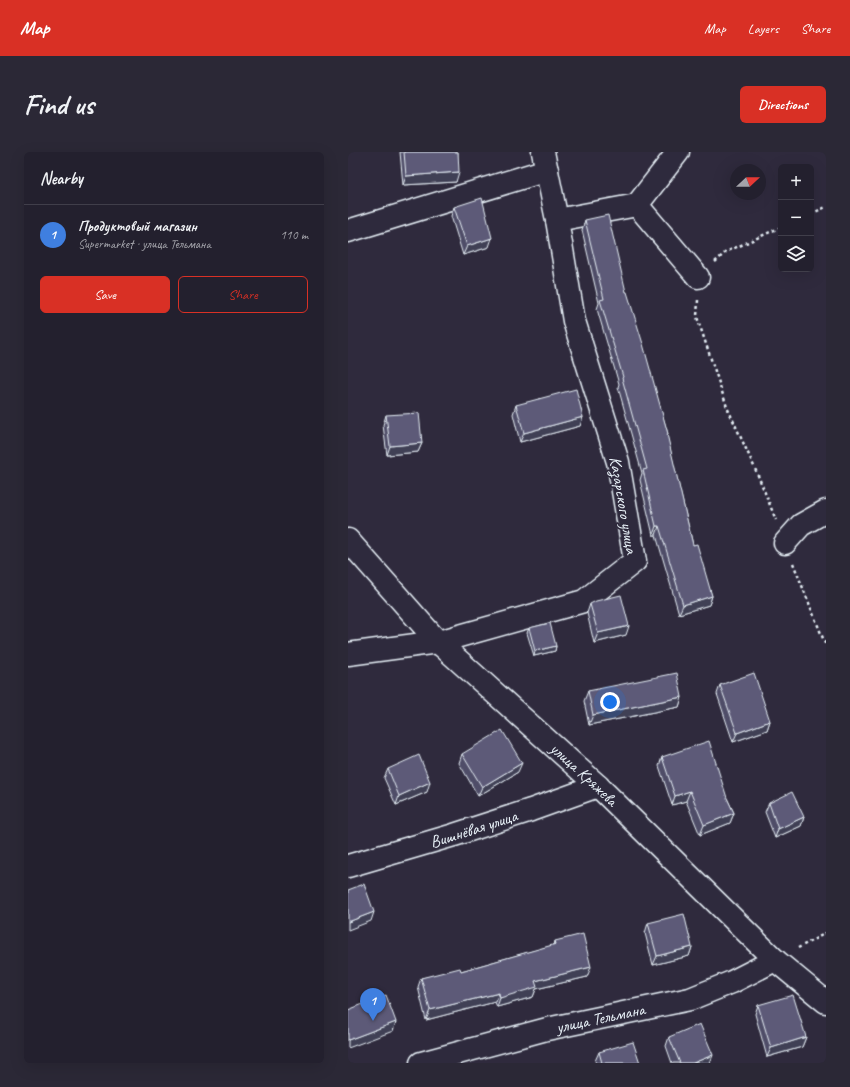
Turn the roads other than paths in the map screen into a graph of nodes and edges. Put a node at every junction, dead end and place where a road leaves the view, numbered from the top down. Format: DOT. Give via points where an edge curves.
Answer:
graph roads {
  1 [pos="678,152"];
  2 [pos="545,161"];
  3 [pos="637,205"];
  4 [pos="557,220"];
  5 [pos="348,230"];
  6 [pos="698,277"];
  7 [pos="826,511"];
  8 [pos="348,540"];
  9 [pos="785,543"];
  10 [pos="438,642"];
  11 [pos="348,654"];
  12 [pos="598,786"];
  13 [pos="348,866"];
  14 [pos="775,960"];
  15 [pos="826,1002"];
  16 [pos="421,1063"];
  1 -- 3 [label="street"];
  2 -- 4 [label="street, Казарского улица"];
  2 -- 5 [label="street"];
  3 -- 4 [label="street"];
  3 -- 6 [label="street"];
  4 -- 10 [label="street, Казарского улица" via="574,321 618,462 634,561 584,601"];
  7 -- 9 [label="street" via="801,525"];
  8 -- 10 [label="street, улица Кряжева"];
  10 -- 11 [label="street, Казарского улица"];
  10 -- 12 [label="street, улица Кряжева"];
  12 -- 13 [label="street, Вишнёвая улица" via="461,833"];
  12 -- 14 [label="street, улица Кряжева"];
  14 -- 15 [label="street, улица Кряжева"];
  14 -- 16 [label="street, улица Тельмана" via="732,982 690,999 547,1029"];
}
